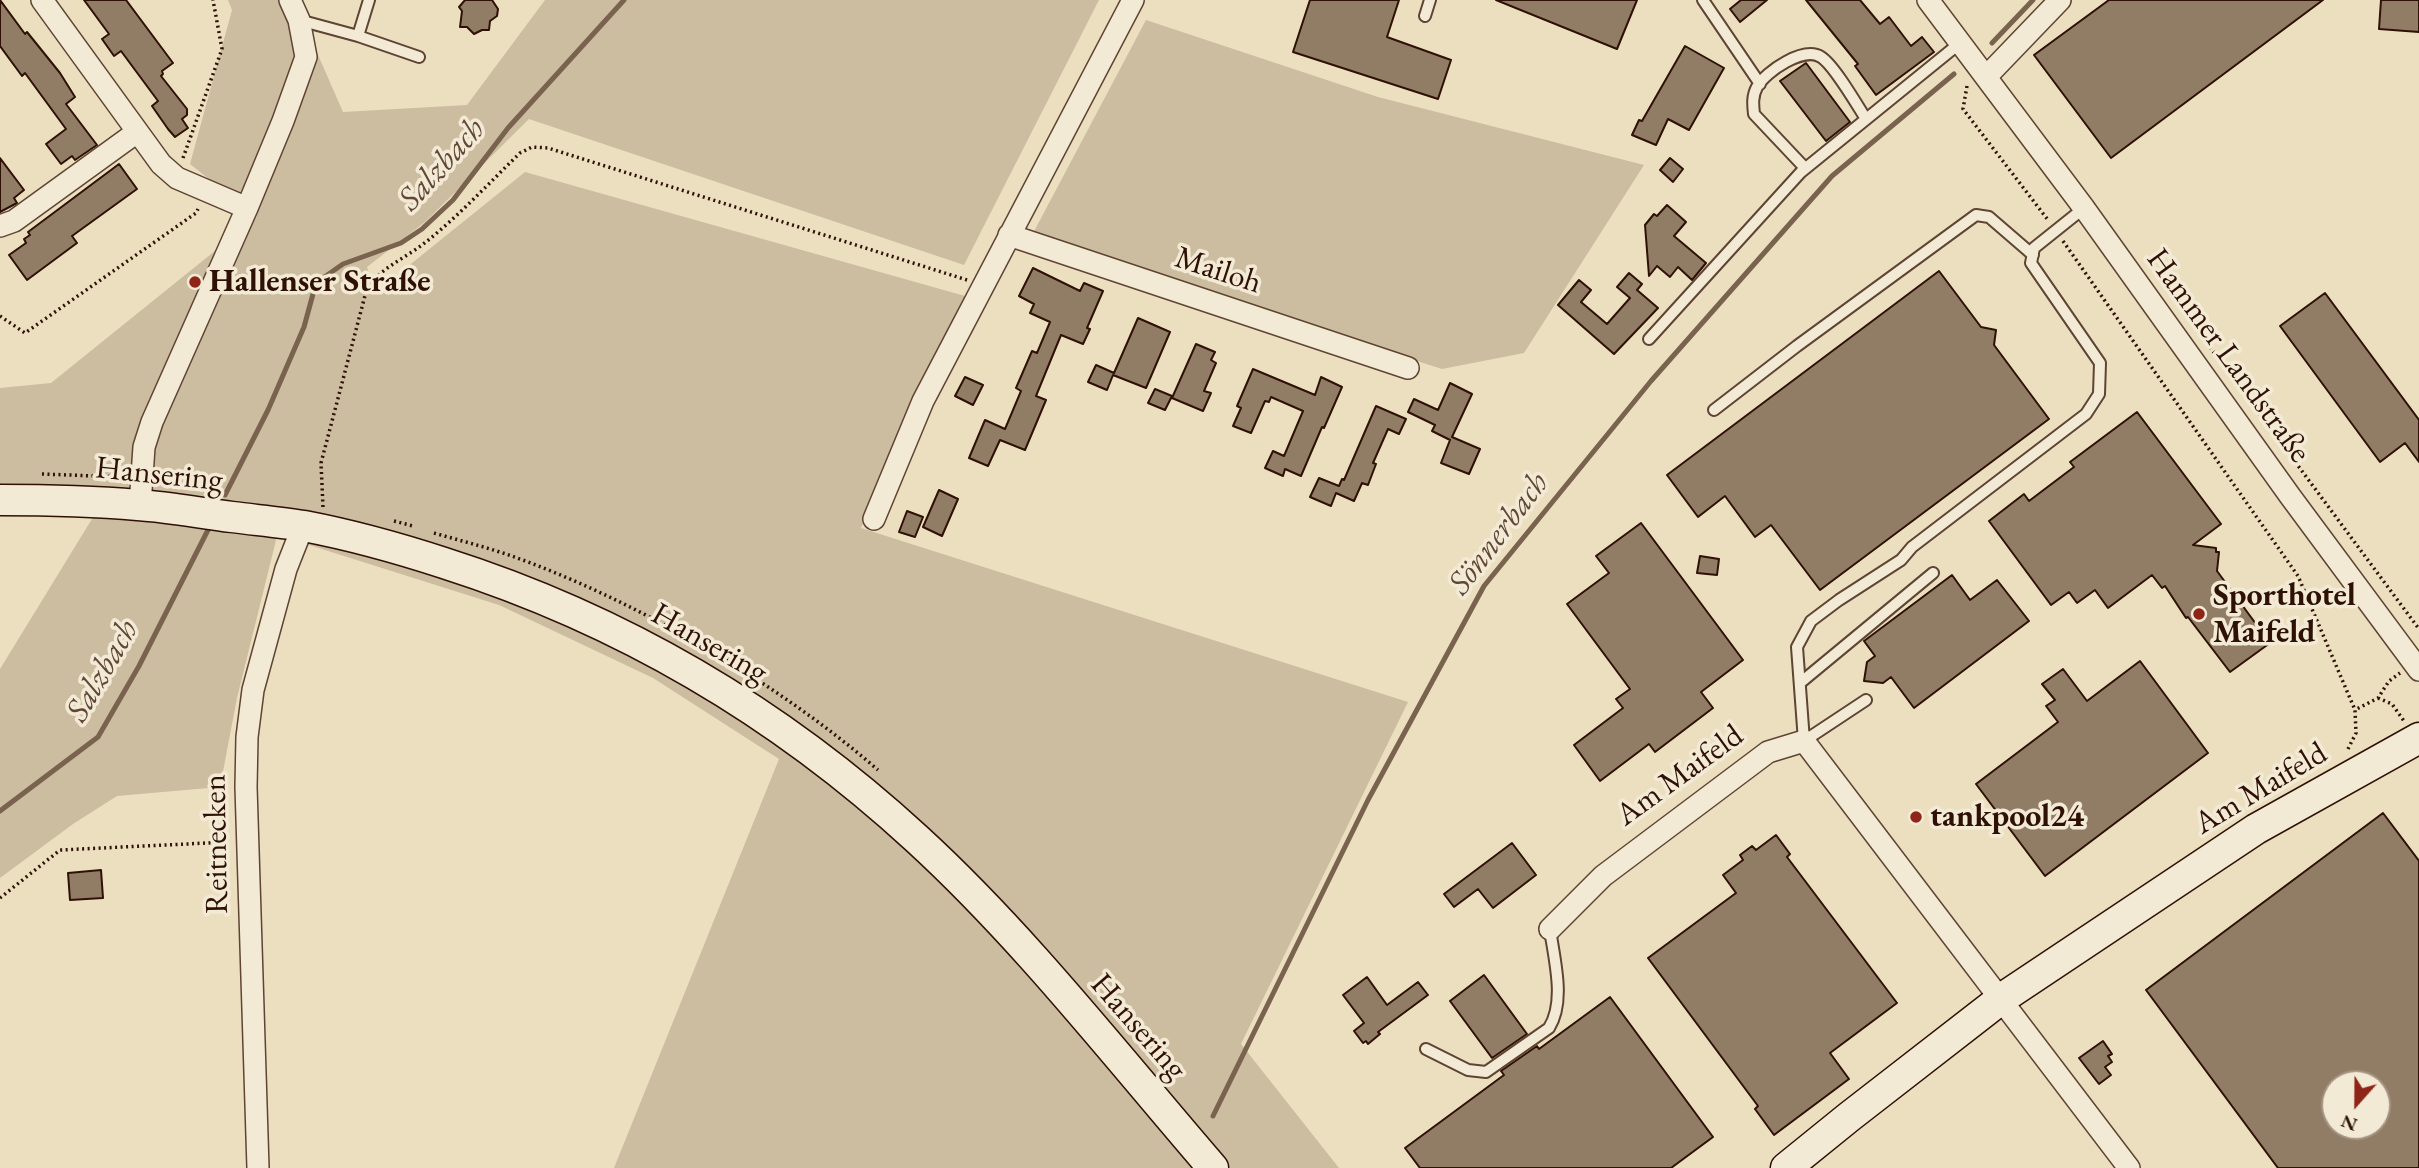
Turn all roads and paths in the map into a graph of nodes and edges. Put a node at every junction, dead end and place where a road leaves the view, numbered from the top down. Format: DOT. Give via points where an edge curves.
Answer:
graph roads {
  1 [pos="42,0"];
  2 [pos="213,0"];
  3 [pos="290,0"];
  4 [pos="369,0"];
  5 [pos="1133,0"];
  6 [pos="1430,0"];
  7 [pos="1703,0"];
  8 [pos="1928,0"];
  9 [pos="2060,0"];
  10 [pos="1425,16"];
  11 [pos="299,20"];
  12 [pos="358,36"];
  13 [pos="1956,47"];
  14 [pos="419,57"];
  15 [pos="1986,77"];
  16 [pos="1760,84"];
  17 [pos="1866,119"];
  18 [pos="137,132"];
  19 [pos="1805,169"];
  20 [pos="177,178"];
  21 [pos="208,192"];
  22 [pos="247,208"];
  23 [pos="2084,208"];
  24 [pos="0,226"];
  25 [pos="2056,230"];
  26 [pos="1009,235"];
  27 [pos="2033,255"];
  28 [pos="982,286"];
  29 [pos="0,316"];
  30 [pos="1649,339"];
  31 [pos="1408,368"];
  32 [pos="1714,410"];
  33 [pos="0,500"];
  34 [pos="140,505"];
  35 [pos="314,516"];
  36 [pos="874,519"];
  37 [pos="1933,573"];
  38 [pos="2419,670"];
  39 [pos="1800,683"];
  40 [pos="2378,698"];
  41 [pos="1866,700"];
  42 [pos="2356,710"];
  43 [pos="2418,739"];
  44 [pos="1804,741"];
  45 [pos="248,841"];
  46 [pos="0,898"];
  47 [pos="1550,929"];
  48 [pos="2001,999"];
  49 [pos="1426,1049"];
  50 [pos="258,1168"];
  51 [pos="1213,1168"];
  52 [pos="1786,1168"];
  53 [pos="2129,1168"];
  1 -- 18 [label="street"];
  2 -- 20 [label="path" via="222,49"];
  3 -- 11 [label="street"];
  4 -- 12 [label="lane"];
  5 -- 26 [label="street"];
  6 -- 10 [label="lane"];
  7 -- 16 [label="lane"];
  8 -- 13 [label="street, Hammer Landstraße"];
  9 -- 15 [label="street"];
  11 -- 12 [label="lane"];
  11 -- 22 [label="street" via="306,57"];
  12 -- 14 [label="lane"];
  13 -- 15 [label="street, Hammer Landstraße"];
  13 -- 17 [label="lane"];
  13 -- 25 [label="path" via="1968,78 1963,109"];
  15 -- 23 [label="street, Hammer Landstraße"];
  16 -- 17 [label="lane" via="1802,53 1814,53 1825,59"];
  16 -- 19 [label="lane" via="1753,98 1754,114"];
  17 -- 19 [label="lane"];
  18 -- 20 [label="street"];
  18 -- 24 [label="street" via="14,221"];
  19 -- 30 [label="lane"];
  20 -- 21 [label="street"];
  21 -- 22 [label="street"];
  21 -- 29 [label="path" via="196,214 25,333"];
  22 -- 34 [label="street" via="152,422 144,447"];
  23 -- 25 [label="lane"];
  23 -- 38 [label="street, Hammer Landstraße"];
  25 -- 27 [label="lane" via="2034,248"];
  25 -- 42 [label="path" via="2298,576"];
  26 -- 28 [label="street"];
  26 -- 31 [label="street, Mailoh"];
  27 -- 32 [label="lane" via="1989,217 1976,215"];
  27 -- 39 [label="lane" via="2031,263 2100,362 2099,394 2086,414 1901,560 1811,621 1797,646"];
  28 -- 35 [label="path" via="548,148 532,147 367,288 321,463"];
  28 -- 36 [label="street" via="923,401"];
  33 -- 34 [label="street, Hansering"];
  34 -- 35 [label="street, Hansering"];
  35 -- 45 [label="street, Reitnecken" via="286,569 253,690 247,737"];
  35 -- 51 [label="street, Hansering" via="549,600 645,645 784,730 918,840 981,904"];
  37 -- 39 [label="lane"];
  39 -- 44 [label="lane"];
  40 -- 43 [label="path" via="2392,704"];
  41 -- 44 [label="lane"];
  43 -- 48 [label="street, Am Maifeld" via="2256,829"];
  44 -- 47 [label="street, Am Maifeld" via="1768,752 1603,876"];
  44 -- 48 [label="street"];
  45 -- 46 [label="path" via="60,850"];
  45 -- 50 [label="street, Reitnecken"];
  47 -- 49 [label="lane" via="1557,991 1555,1018 1549,1028 1486,1072 1468,1070"];
  48 -- 52 [label="street, Am Maifeld"];
  48 -- 53 [label="street"];
}
